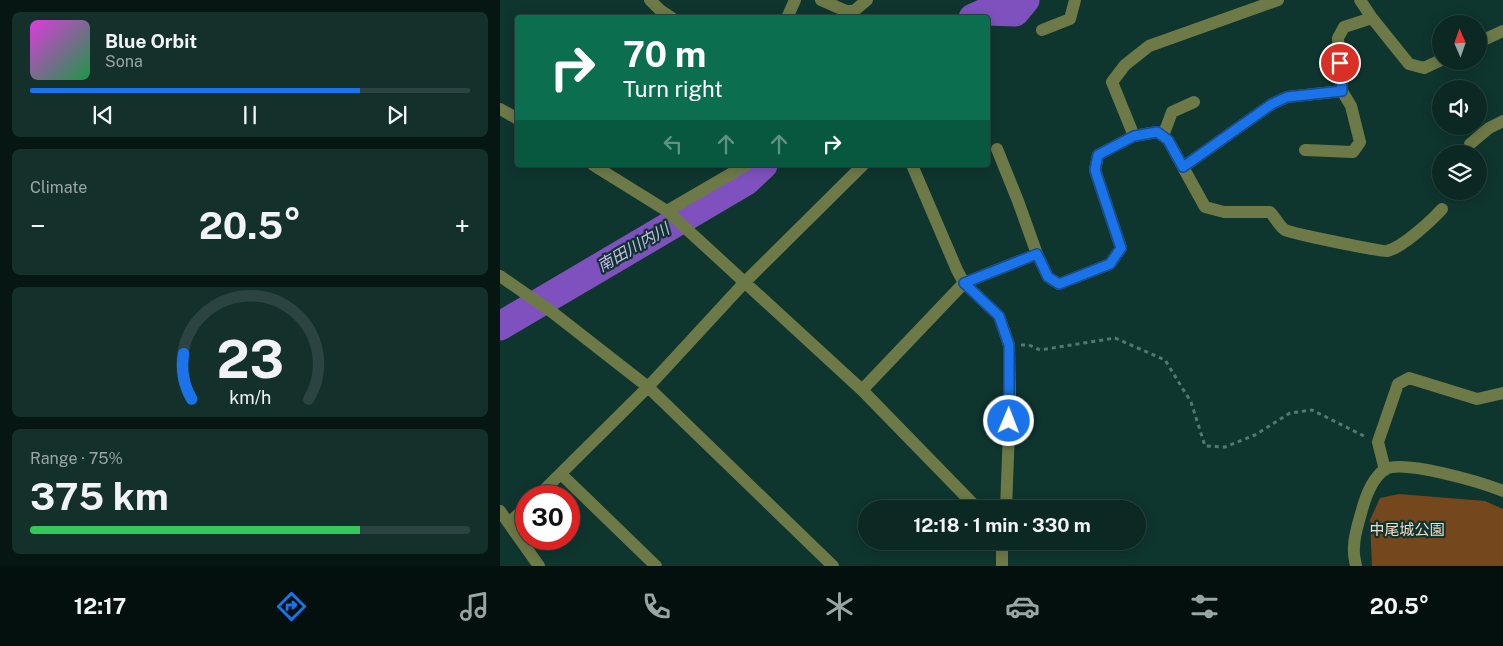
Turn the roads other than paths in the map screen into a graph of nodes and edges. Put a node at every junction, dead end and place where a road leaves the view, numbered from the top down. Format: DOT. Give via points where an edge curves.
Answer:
graph roads {
  1 [pos="650,0"];
  2 [pos="795,0"];
  3 [pos="821,0"];
  4 [pos="867,0"];
  5 [pos="1074,0"];
  6 [pos="1278,0"];
  7 [pos="1360,0"];
  8 [pos="666,15"];
  9 [pos="788,15"];
  10 [pos="1372,18"];
  11 [pos="1042,30"];
  12 [pos="1501,34"];
  13 [pos="1488,39"];
  14 [pos="1432,64"];
  15 [pos="1342,91"];
  16 [pos="1194,102"];
  17 [pos="500,108"];
  18 [pos="515,117"];
  19 [pos="1503,121"];
  20 [pos="1134,136"];
  21 [pos="1163,136"];
  22 [pos="1470,144"];
  23 [pos="997,149"];
  24 [pos="1304,150"];
  25 [pos="596,167"];
  26 [pos="743,167"];
  27 [pos="861,167"];
  28 [pos="913,167"];
  29 [pos="1183,167"];
  30 [pos="1442,209"];
  31 [pos="667,211"];
  32 [pos="1037,254"];
  33 [pos="500,276"];
  34 [pos="744,283"];
  35 [pos="964,283"];
  36 [pos="648,386"];
  37 [pos="862,390"];
  38 [pos="1503,393"];
  39 [pos="1385,470"];
  40 [pos="561,474"];
  41 [pos="550,485"];
  42 [pos="1503,491"];
  43 [pos="969,500"];
  44 [pos="1006,500"];
  45 [pos="500,511"];
  46 [pos="515,517"];
  47 [pos="509,523"];
  48 [pos="1002,550"];
  49 [pos="539,566"];
  50 [pos="656,566"];
  51 [pos="833,566"];
  52 [pos="1002,566"];
  53 [pos="1356,566"];
  1 -- 8 [label="street"];
  2 -- 9 [label="street"];
  3 -- 4 [label="street" via="846,11 854,11"];
  5 -- 11 [label="street" via="1070,19"];
  6 -- 20 [label="street" via="1149,46 1125,65 1112,82"];
  7 -- 10 [label="street"];
  10 -- 14 [label="street" via="1409,64 1424,68"];
  10 -- 15 [label="street" via="1344,27 1338,38"];
  12 -- 13 [label="street"];
  15 -- 24 [label="street" via="1351,106 1360,142 1353,152"];
  15 -- 29 [label="street" via="1287,97 1272,104"];
  16 -- 21 [label="street" via="1172,112"];
  17 -- 18 [label="street"];
  19 -- 22 [label="street"];
  20 -- 21 [label="street" via="1157,132"];
  20 -- 32 [label="street" via="1098,155 1095,170 1121,248 1110,264 1059,284 1048,277"];
  21 -- 29 [label="street"];
  23 -- 32 [label="street"];
  25 -- 31 [label="street"];
  26 -- 31 [label="street"];
  27 -- 34 [label="street"];
  28 -- 35 [label="street"];
  29 -- 30 [label="street" via="1205,207 1224,212 1270,212 1286,231 1387,252 1401,245"];
  31 -- 34 [label="street"];
  32 -- 35 [label="street"];
  33 -- 36 [label="street"];
  34 -- 36 [label="street"];
  34 -- 37 [label="street"];
  35 -- 37 [label="street"];
  35 -- 44 [label="street" via="999,316 1009,345"];
  36 -- 40 [label="street"];
  36 -- 51 [label="street"];
  37 -- 43 [label="street"];
  38 -- 39 [label="street" via="1477,399 1408,378 1398,384 1378,442"];
  39 -- 42 [label="street" via="1398,466 1412,467"];
  39 -- 53 [label="street" via="1366,494 1354,547"];
  40 -- 41 [label="street"];
  40 -- 50 [label="street"];
  45 -- 47 [label="street"];
  46 -- 47 [label="street"];
  47 -- 49 [label="street"];
  48 -- 52 [label="street"];
}
